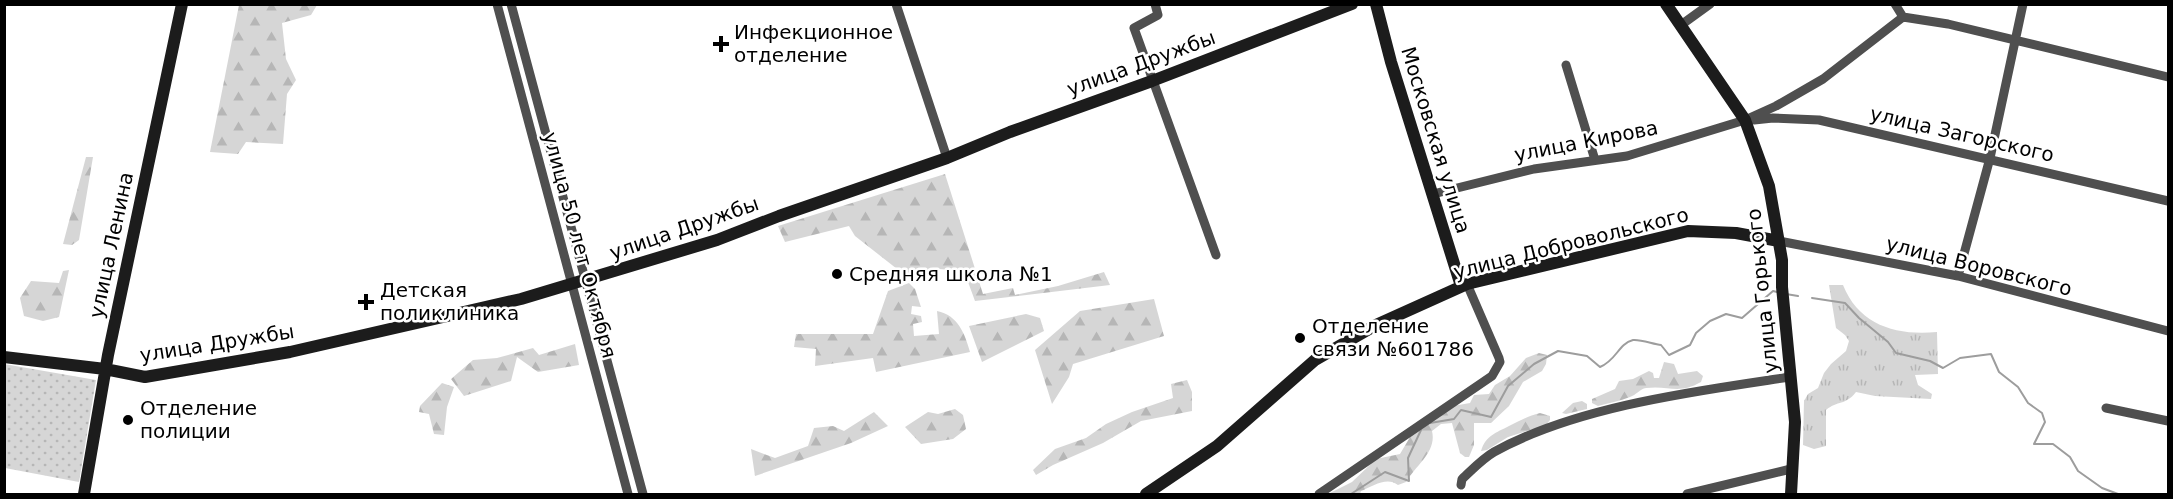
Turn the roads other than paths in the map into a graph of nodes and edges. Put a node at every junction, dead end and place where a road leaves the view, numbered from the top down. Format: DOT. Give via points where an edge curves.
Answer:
graph roads {
  1 [pos="182,4"];
  2 [pos="497,4"];
  3 [pos="511,4"];
  4 [pos="896,4"];
  5 [pos="1155,4"];
  6 [pos="1352,4"];
  7 [pos="1376,4"];
  8 [pos="1666,4"];
  9 [pos="1710,4"];
  10 [pos="1895,4"];
  11 [pos="2023,4"];
  12 [pos="1903,17"];
  13 [pos="1681,25"];
  14 [pos="2014,41"];
  15 [pos="1566,65"];
  16 [pos="2169,77"];
  17 [pos="1152,81"];
  18 [pos="1745,120"];
  19 [pos="947,158"];
  20 [pos="1990,158"];
  21 [pos="1595,160"];
  22 [pos="1433,194"];
  23 [pos="2169,201"];
  24 [pos="1779,241"];
  25 [pos="1216,255"];
  26 [pos="1958,276"];
  27 [pos="586,281"];
  28 [pos="572,285"];
  29 [pos="1464,285"];
  30 [pos="2169,331"];
  31 [pos="4,357"];
  32 [pos="105,369"];
  33 [pos="1790,377"];
  34 [pos="2106,408"];
  35 [pos="2169,421"];
  36 [pos="1791,469"];
  37 [pos="1461,485"];
  38 [pos="84,495"];
  39 [pos="628,495"];
  40 [pos="643,495"];
  41 [pos="1146,495"];
  42 [pos="1319,495"];
  43 [pos="1688,495"];
  44 [pos="1791,495"];
  1 -- 32 [label="street, улица Ленина"];
  2 -- 28 [label="street, улица 50 лет Октября"];
  3 -- 27 [label="street, улица 50 лет Октября"];
  4 -- 19 [label="street"];
  5 -- 17 [label="street" via="1158,15 1134,28"];
  6 -- 17 [label="street, улица Дружбы"];
  7 -- 22 [label="street, Московская улица"];
  8 -- 13 [label="street, улица Горького"];
  9 -- 13 [label="street"];
  10 -- 12 [label="street"];
  11 -- 14 [label="street"];
  12 -- 14 [label="street"];
  12 -- 18 [label="street" via="1823,79"];
  13 -- 18 [label="street, улица Горького"];
  14 -- 16 [label="street"];
  14 -- 20 [label="street"];
  15 -- 21 [label="street"];
  17 -- 19 [label="street, улица Дружбы"];
  17 -- 25 [label="street"];
  18 -- 20 [label="street, улица Загорского" via="1819,120"];
  18 -- 21 [label="street, улица Кирова" via="1627,156"];
  18 -- 24 [label="street, улица Горького" via="1769,186"];
  19 -- 27 [label="street, улица Дружбы" via="717,240"];
  20 -- 23 [label="street, улица Загорского"];
  20 -- 26 [label="street"];
  21 -- 22 [label="street, улица Кирова" via="1534,169"];
  22 -- 29 [label="street, Московская улица"];
  24 -- 26 [label="street, улица Воровского"];
  24 -- 29 [label="street, улица Добровольского" via="1736,233 1688,231"];
  24 -- 33 [label="street, улица Горького"];
  26 -- 30 [label="street, улица Воровского"];
  27 -- 28 [label="street, улица Дружбы"];
  27 -- 40 [label="street, улица 50 лет Октября"];
  28 -- 32 [label="street, улица Дружбы" via="290,352 145,377"];
  28 -- 39 [label="street, улица 50 лет Октября"];
  29 -- 41 [label="street, улица Добровольского" via="1315,360 1217,446"];
  29 -- 42 [label="street" via="1499,358 1492,376"];
  31 -- 32 [label="street, улица Дружбы"];
  32 -- 38 [label="street, улица Ленина"];
  33 -- 36 [label="street, улица Горького" via="1796,422"];
  33 -- 37 [label="street" via="1606,411 1532,434 1491,454 1462,479"];
  34 -- 35 [label="street"];
  36 -- 43 [label="street"];
  36 -- 44 [label="street, улица Горького"];
}
